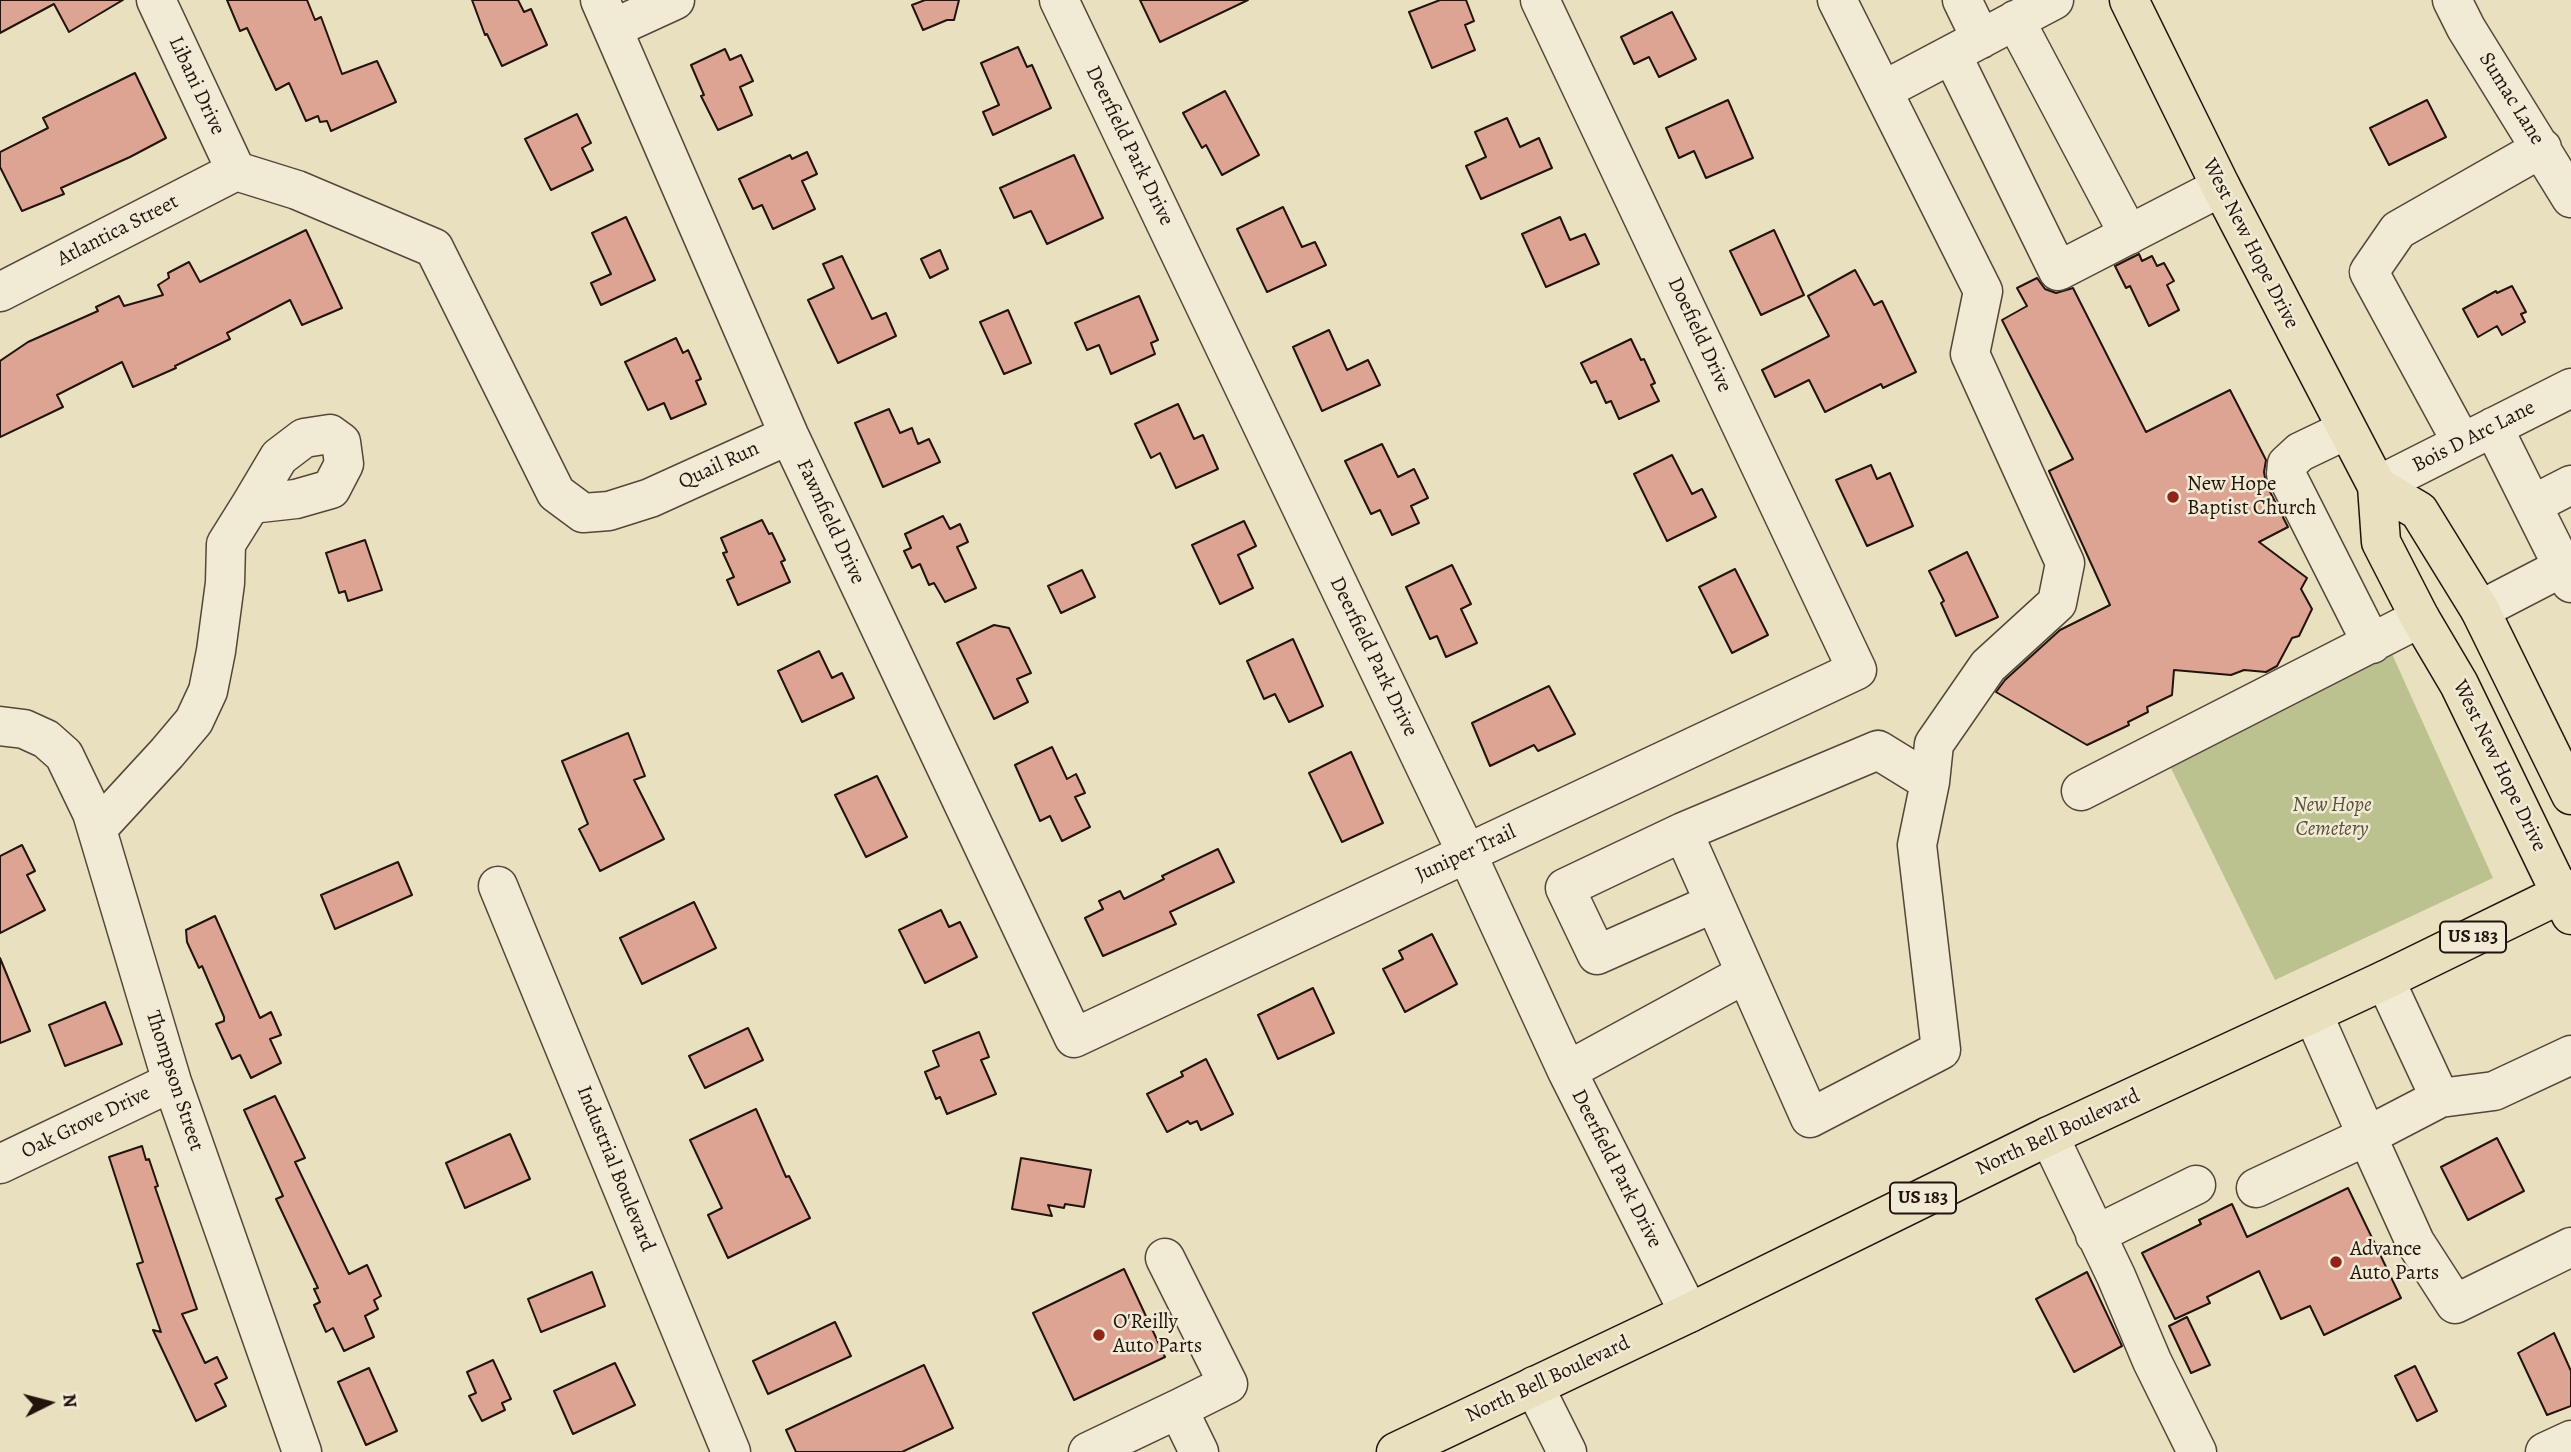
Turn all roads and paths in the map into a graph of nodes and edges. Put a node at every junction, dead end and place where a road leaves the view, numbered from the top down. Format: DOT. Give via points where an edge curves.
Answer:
graph roads {
  1 [pos="156,0"];
  2 [pos="674,0"];
  3 [pos="1059,0"];
  4 [pos="1540,0"];
  5 [pos="1837,0"];
  6 [pos="1962,0"];
  7 [pos="2054,0"];
  8 [pos="2129,0"];
  9 [pos="2452,0"];
  10 [pos="607,14"];
  11 [pos="2015,20"];
  12 [pos="1967,47"];
  13 [pos="1884,90"];
  14 [pos="2542,148"];
  15 [pos="236,171"];
  16 [pos="2221,187"];
  17 [pos="2571,198"];
  18 [pos="2129,235"];
  19 [pos="0,292"];
  20 [pos="2571,388"];
  21 [pos="2346,430"];
  22 [pos="789,435"];
  23 [pos="2478,435"];
  24 [pos="2377,485"];
  25 [pos="2571,485"];
  26 [pos="251,504"];
  27 [pos="2532,505"];
  28 [pos="2567,575"];
  29 [pos="2480,610"];
  30 [pos="2420,618"];
  31 [pos="2371,644"];
  32 [pos="1857,670"];
  33 [pos="12,728"];
  34 [pos="1930,782"];
  35 [pos="2081,791"];
  36 [pos="2571,795"];
  37 [pos="97,829"];
  38 [pos="1683,832"];
  39 [pos="1466,854"];
  40 [pos="498,886"];
  41 [pos="2568,899"];
  42 [pos="1714,903"];
  43 [pos="1745,974"];
  44 [pos="2385,979"];
  45 [pos="2313,1014"];
  46 [pos="1074,1038"];
  47 [pos="2571,1055"];
  48 [pos="1567,1071"];
  49 [pos="172,1082"];
  50 [pos="2440,1098"];
  51 [pos="2049,1136"];
  52 [pos="2367,1136"];
  53 [pos="0,1164"];
  54 [pos="2196,1185"];
  55 [pos="2256,1188"];
  56 [pos="2095,1235"];
  57 [pos="2571,1247"];
  58 [pos="1165,1258"];
  59 [pos="1689,1313"];
  60 [pos="1534,1386"];
  61 [pos="1178,1409"];
  62 [pos="2571,1440"];
  63 [pos="302,1452"];
  64 [pos="731,1452"];
  65 [pos="1088,1452"];
  66 [pos="1199,1452"];
  67 [pos="1396,1452"];
  68 [pos="1567,1452"];
  69 [pos="2197,1452"];
  70 [pos="2545,1452"];
  1 -- 15 [label="street, Libani Drive"];
  2 -- 10 [label="street"];
  3 -- 39 [label="street, Deerfield Park Drive"];
  4 -- 32 [label="street, Doefield Drive"];
  5 -- 13 [label="street"];
  6 -- 12 [label="street"];
  7 -- 11 [label="street"];
  8 -- 16 [label="main road, West New Hope Drive"];
  9 -- 14 [label="street, Sumac Lane"];
  10 -- 22 [label="street, Fawnfield Drive"];
  11 -- 12 [label="street"];
  11 -- 18 [label="street"];
  12 -- 13 [label="street"];
  12 -- 18 [label="street" via="2058,271"];
  13 -- 34 [label="street" via="1983,291 1970,354 2065,563 2057,603 1988,666 1934,744"];
  14 -- 17 [label="street, Sumac Lane"];
  14 -- 23 [label="street" via="2398,230 2369,272"];
  15 -- 19 [label="street, Atlantica Street"];
  15 -- 22 [label="street, Quail Run" via="297,190 434,248 556,494 583,513 609,511 650,498"];
  16 -- 18 [label="street"];
  16 -- 21 [label="main road, West New Hope Drive"];
  20 -- 23 [label="street, Bois D Arc Lane"];
  21 -- 24 [label="main road, West New Hope Drive"];
  21 -- 31 [label="street" via="2300,452 2287,464 2286,474"];
  22 -- 46 [label="street, Fawnfield Drive"];
  23 -- 24 [label="street, Bois D Arc Lane"];
  23 -- 27 [label="street"];
  24 -- 29 [label="main road, West New Hope Drive" via="2419,511"];
  24 -- 30 [label="main road, West New Hope Drive" via="2381,542"];
  25 -- 27 [label="street"];
  26 -- 37 [label="street" via="226,544 225,583 208,691 194,721"];
  27 -- 28 [label="street"];
  28 -- 29 [label="street"];
  29 -- 36 [label="main road, West New Hope Drive"];
  30 -- 31 [label="street"];
  30 -- 41 [label="main road, West New Hope Drive" via="2459,684"];
  31 -- 35 [label="street"];
  32 -- 39 [label="street, Juniper Trail"];
  33 -- 37 [label="street, Thompson Street" via="46,739 64,755"];
  34 -- 38 [label="street" via="1878,750"];
  34 -- 43 [label="street" via="1917,845 1941,1050 1810,1118"];
  37 -- 49 [label="street, Thompson Street"];
  38 -- 42 [label="street"];
  38 -- 42 [label="street" via="1565,888 1597,955"];
  39 -- 46 [label="street, Juniper Trail"];
  39 -- 48 [label="street, Deerfield Park Drive"];
  40 -- 64 [label="street, Industrial Boulevard"];
  41 -- 44 [label="main road, North Bell Boulevard / US 183"];
  42 -- 43 [label="street"];
  43 -- 48 [label="street"];
  44 -- 45 [label="main road, North Bell Boulevard / US 183"];
  44 -- 50 [label="street"];
  45 -- 51 [label="main road, North Bell Boulevard / US 183"];
  45 -- 52 [label="street"];
  47 -- 50 [label="street" via="2494,1091"];
  48 -- 59 [label="street, Deerfield Park Drive"];
  49 -- 53 [label="street, Oak Grove Drive"];
  49 -- 63 [label="street, Thompson Street"];
  50 -- 52 [label="street"];
  51 -- 56 [label="street"];
  51 -- 59 [label="main road, North Bell Boulevard / US 183"];
  52 -- 55 [label="street"];
  52 -- 57 [label="street" via="2415,1242 2455,1304"];
  54 -- 56 [label="street"];
  56 -- 69 [label="street"];
  58 -- 61 [label="street" via="1228,1384"];
  59 -- 60 [label="main road, North Bell Boulevard / US 183"];
  60 -- 67 [label="main road, North Bell Boulevard / US 183"];
  60 -- 68 [label="street"];
  61 -- 65 [label="street"];
  61 -- 66 [label="street"];
  62 -- 70 [label="street"];
}
